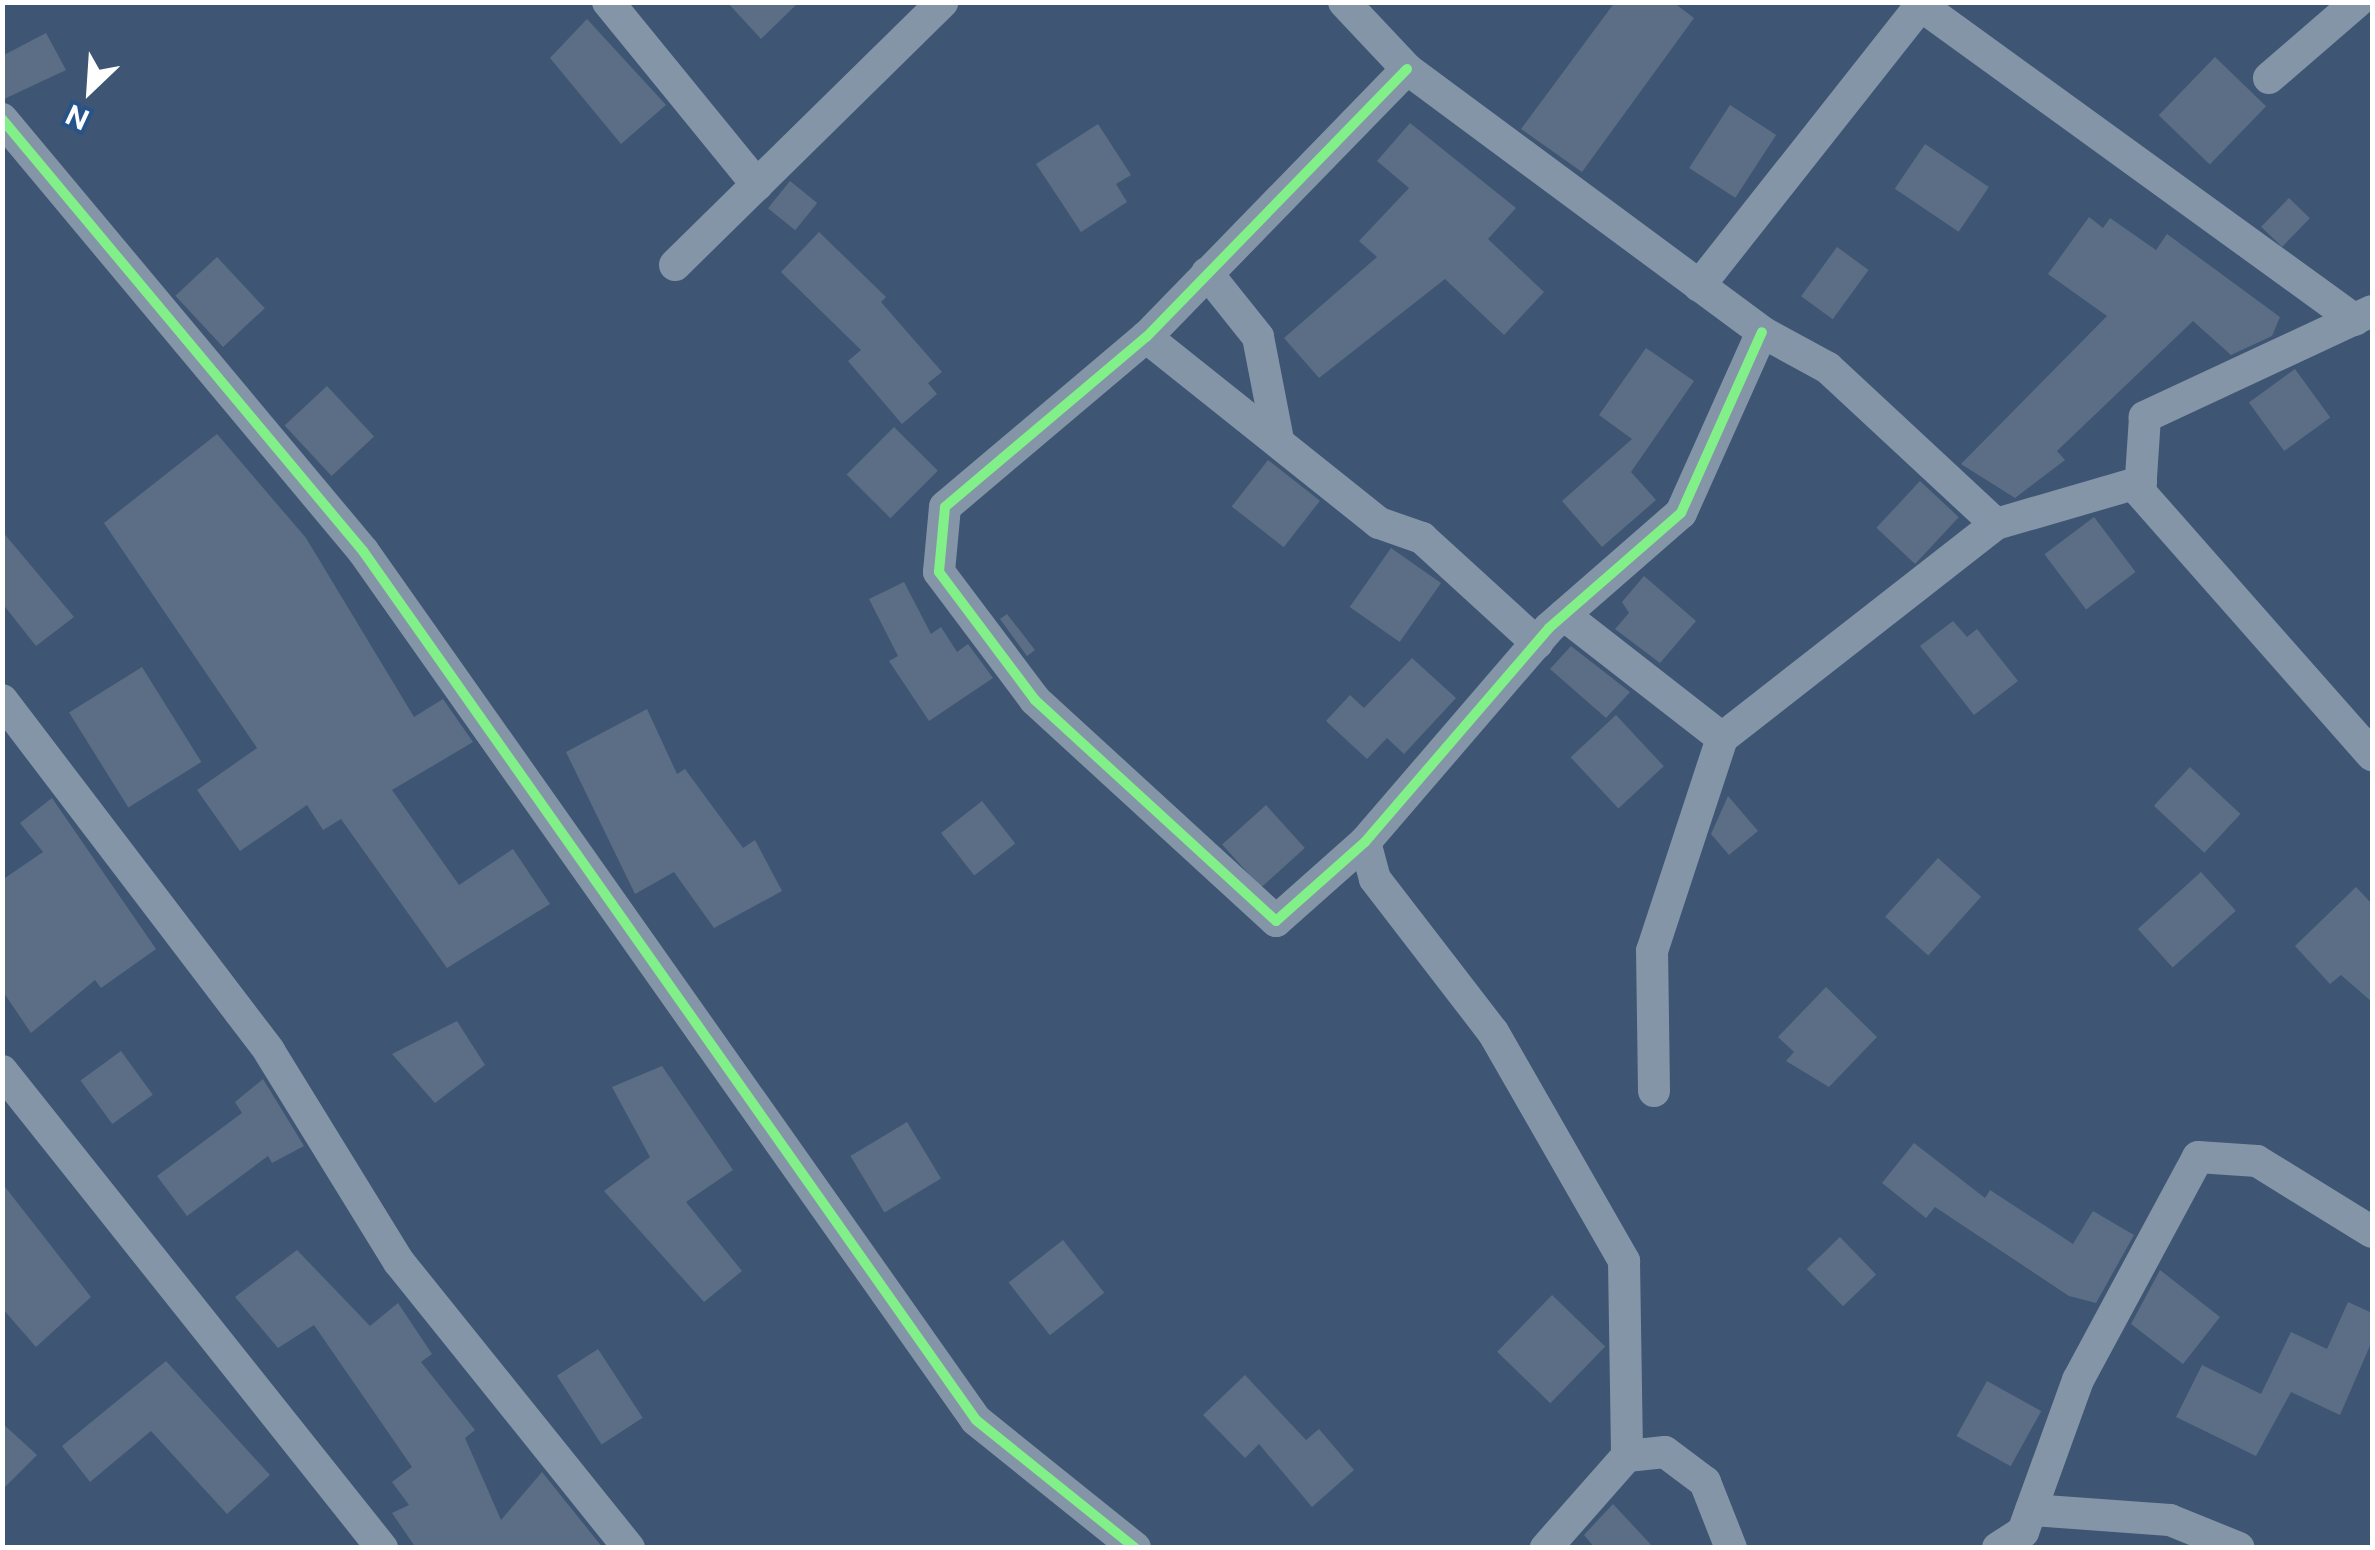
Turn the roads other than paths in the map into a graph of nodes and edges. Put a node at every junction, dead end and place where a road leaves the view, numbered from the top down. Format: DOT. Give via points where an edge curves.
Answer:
graph roads {
  1 [pos="608,2"];
  2 [pos="944,2"];
  3 [pos="1344,2"];
  4 [pos="2357,2"];
  5 [pos="1920,4"];
  6 [pos="1407,69"];
  7 [pos="2269,78"];
  8 [pos="2,119"];
  9 [pos="757,185"];
  10 [pos="675,266"];
  11 [pos="1208,273"];
  12 [pos="1700,286"];
  13 [pos="2364,315"];
  14 [pos="1762,332"];
  15 [pos="1146,337"];
  16 [pos="1277,435"];
  17 [pos="2141,482"];
  18 [pos="1996,524"];
  19 [pos="1564,615"];
  20 [pos="1537,642"];
  21 [pos="2,700"];
  22 [pos="1722,738"];
  23 [pos="2372,755"];
  24 [pos="1366,842"];
  25 [pos="2,1071"];
  26 [pos="1654,1091"];
  27 [pos="2372,1232"];
  28 [pos="1627,1456"];
  29 [pos="2031,1510"];
  30 [pos="382,1548"];
  31 [pos="629,1548"];
  32 [pos="1135,1548"];
  33 [pos="1546,1548"];
  34 [pos="1730,1548"];
  35 [pos="1998,1548"];
  36 [pos="2239,1548"];
  1 -- 9 [label="street"];
  2 -- 9 [label="street"];
  3 -- 6 [label="street"];
  4 -- 7 [label="street"];
  5 -- 12 [label="street"];
  5 -- 13 [label="street"];
  6 -- 11 [label="street"];
  6 -- 12 [label="street"];
  8 -- 32 [label="street" via="363,551 976,1420"];
  9 -- 10 [label="street"];
  11 -- 15 [label="street"];
  11 -- 16 [label="street" via="1258,336"];
  12 -- 14 [label="street"];
  13 -- 17 [label="street" via="2145,417"];
  14 -- 18 [label="street" via="1828,368"];
  14 -- 19 [label="street" via="1681,514"];
  15 -- 16 [label="street"];
  15 -- 24 [label="street" via="945,507 940,572 1035,700 1276,921"];
  16 -- 20 [label="street" via="1379,523 1422,538"];
  17 -- 18 [label="street"];
  17 -- 23 [label="street" via="2140,492"];
  18 -- 22 [label="street"];
  19 -- 20 [label="street"];
  19 -- 22 [label="street"];
  20 -- 24 [label="street"];
  21 -- 31 [label="street" via="268,1050 399,1262"];
  22 -- 26 [label="street" via="1652,952"];
  24 -- 28 [label="street" via="1375,879 1493,1032 1624,1261"];
  25 -- 30 [label="street"];
  27 -- 29 [label="street" via="2257,1161 2198,1157 2078,1380"];
  28 -- 33 [label="street"];
  28 -- 34 [label="street" via="1665,1452 1705,1482"];
  29 -- 35 [label="street" via="2024,1532"];
  29 -- 36 [label="street" via="2170,1520"];
}
